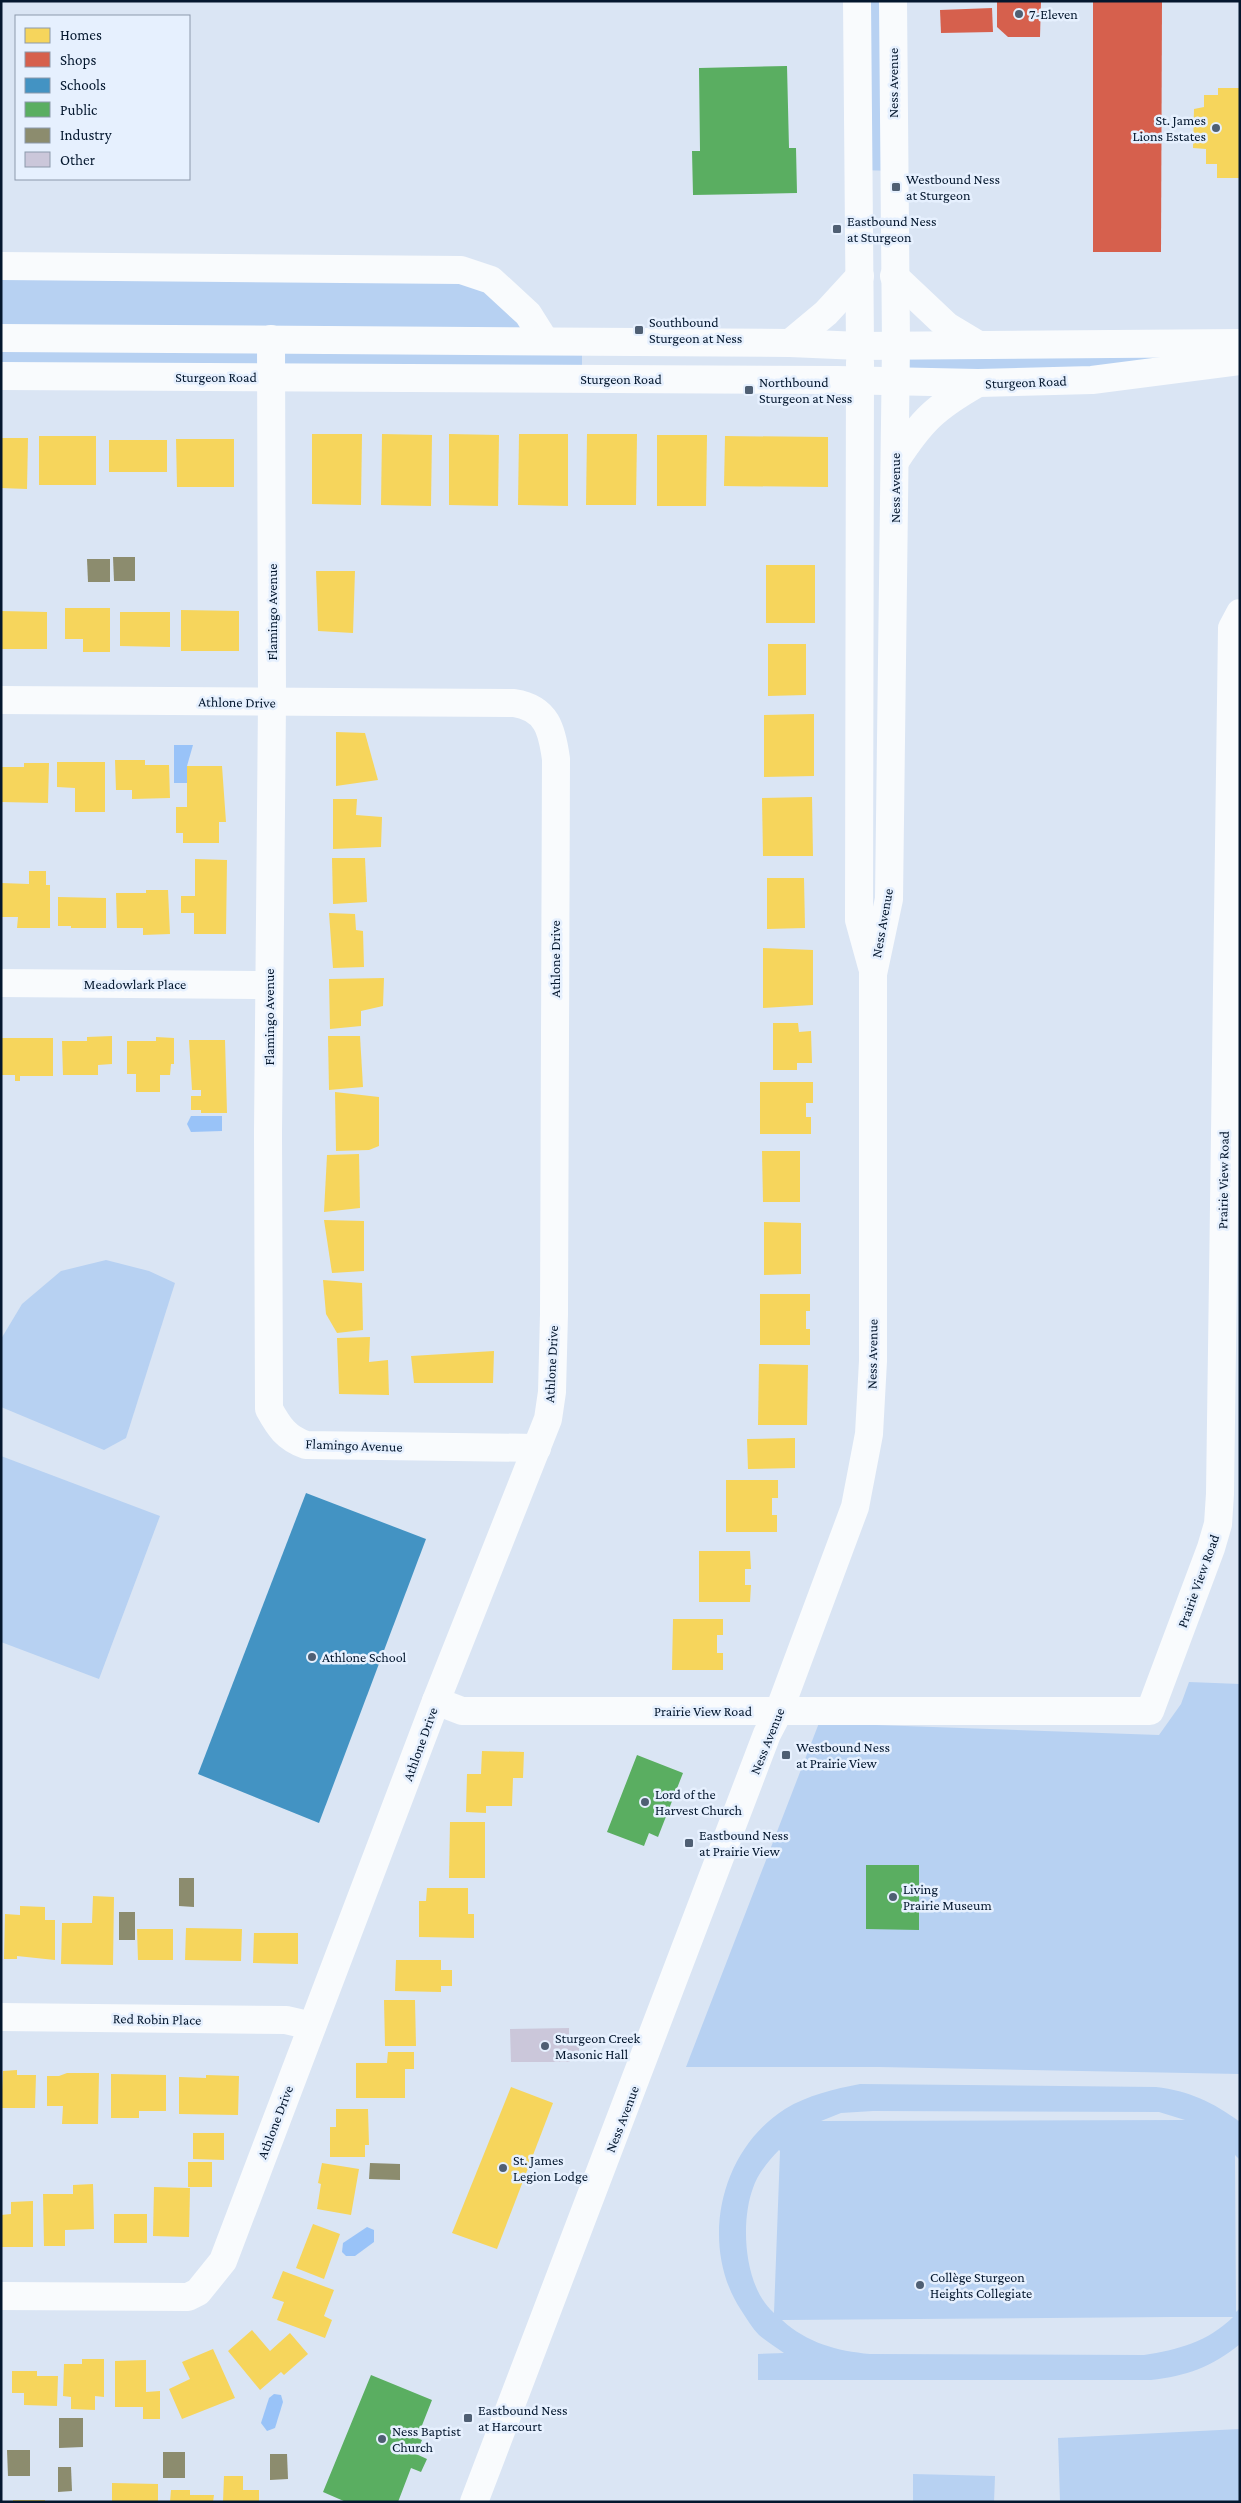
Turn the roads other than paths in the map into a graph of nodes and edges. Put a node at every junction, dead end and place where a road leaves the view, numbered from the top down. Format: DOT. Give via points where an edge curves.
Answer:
graph roads {
  1 [pos="858,1"];
  2 [pos="893,1"];
  3 [pos="1,266"];
  4 [pos="860,276"];
  5 [pos="894,276"];
  6 [pos="1,338"];
  7 [pos="271,339"];
  8 [pos="544,341"];
  9 [pos="790,343"];
  10 [pos="1240,343"];
  11 [pos="896,344"];
  12 [pos="979,345"];
  13 [pos="860,346"];
  14 [pos="1240,361"];
  15 [pos="1,376"];
  16 [pos="272,378"];
  17 [pos="860,381"];
  18 [pos="897,381"];
  19 [pos="978,383"];
  20 [pos="896,460"];
  21 [pos="1240,613"];
  22 [pos="1,700"];
  23 [pos="272,703"];
  24 [pos="873,974"];
  25 [pos="1,983"];
  26 [pos="269,985"];
  27 [pos="537,1448"];
  28 [pos="436,1701"];
  29 [pos="779,1711"];
  30 [pos="1,2017"];
  31 [pos="312,2026"];
  32 [pos="1,2296"];
  33 [pos="474,2502"];
  1 -- 4 [label="street, Ness Avenue"];
  2 -- 5 [label="street, Ness Avenue"];
  3 -- 8 [label="street" via="460,270 491,280 528,314"];
  4 -- 9 [label="street"];
  4 -- 13 [label="street, Ness Avenue"];
  5 -- 11 [label="street, Ness Avenue"];
  5 -- 12 [label="street" via="947,326"];
  6 -- 7 [label="street"];
  7 -- 8 [label="street"];
  7 -- 16 [label="street, Flamingo Avenue"];
  8 -- 9 [label="street"];
  9 -- 13 [label="street"];
  10 -- 12 [label="street"];
  11 -- 12 [label="street"];
  11 -- 13 [label="street"];
  11 -- 18 [label="street, Ness Avenue"];
  13 -- 17 [label="street, Ness Avenue"];
  14 -- 19 [label="street, Sturgeon Road" via="1092,380"];
  15 -- 16 [label="street, Sturgeon Road"];
  16 -- 17 [label="street, Sturgeon Road"];
  16 -- 23 [label="street, Flamingo Avenue"];
  17 -- 18 [label="street, Sturgeon Road"];
  17 -- 24 [label="street, Ness Avenue" via="859,920"];
  18 -- 19 [label="street, Sturgeon Road"];
  18 -- 20 [label="street, Ness Avenue"];
  19 -- 20 [label="street" via="927,417"];
  20 -- 24 [label="street, Ness Avenue" via="889,899"];
  21 -- 29 [label="street, Prairie View Road" via="1232,628 1219,1514 1211,1548 1150,1711"];
  22 -- 23 [label="street, Athlone Drive"];
  23 -- 26 [label="street, Flamingo Avenue"];
  23 -- 27 [label="street, Athlone Drive" via="514,703 527,705 543,717 552,731 556,759 552,1392 548,1419"];
  24 -- 29 [label="street, Ness Avenue" via="869,1434 856,1506"];
  25 -- 26 [label="street, Meadowlark Place"];
  26 -- 27 [label="street, Flamingo Avenue" via="269,1409 280,1429 291,1440 306,1446"];
  27 -- 28 [label="street, Athlone Drive"];
  28 -- 29 [label="street, Prairie View Road" via="462,1711"];
  28 -- 31 [label="street, Athlone Drive"];
  29 -- 33 [label="street, Ness Avenue" via="767,1734"];
  30 -- 31 [label="street, Red Robin Place" via="286,2020"];
  31 -- 32 [label="street, Athlone Drive" via="223,2261 198,2292 188,2297"];
}
